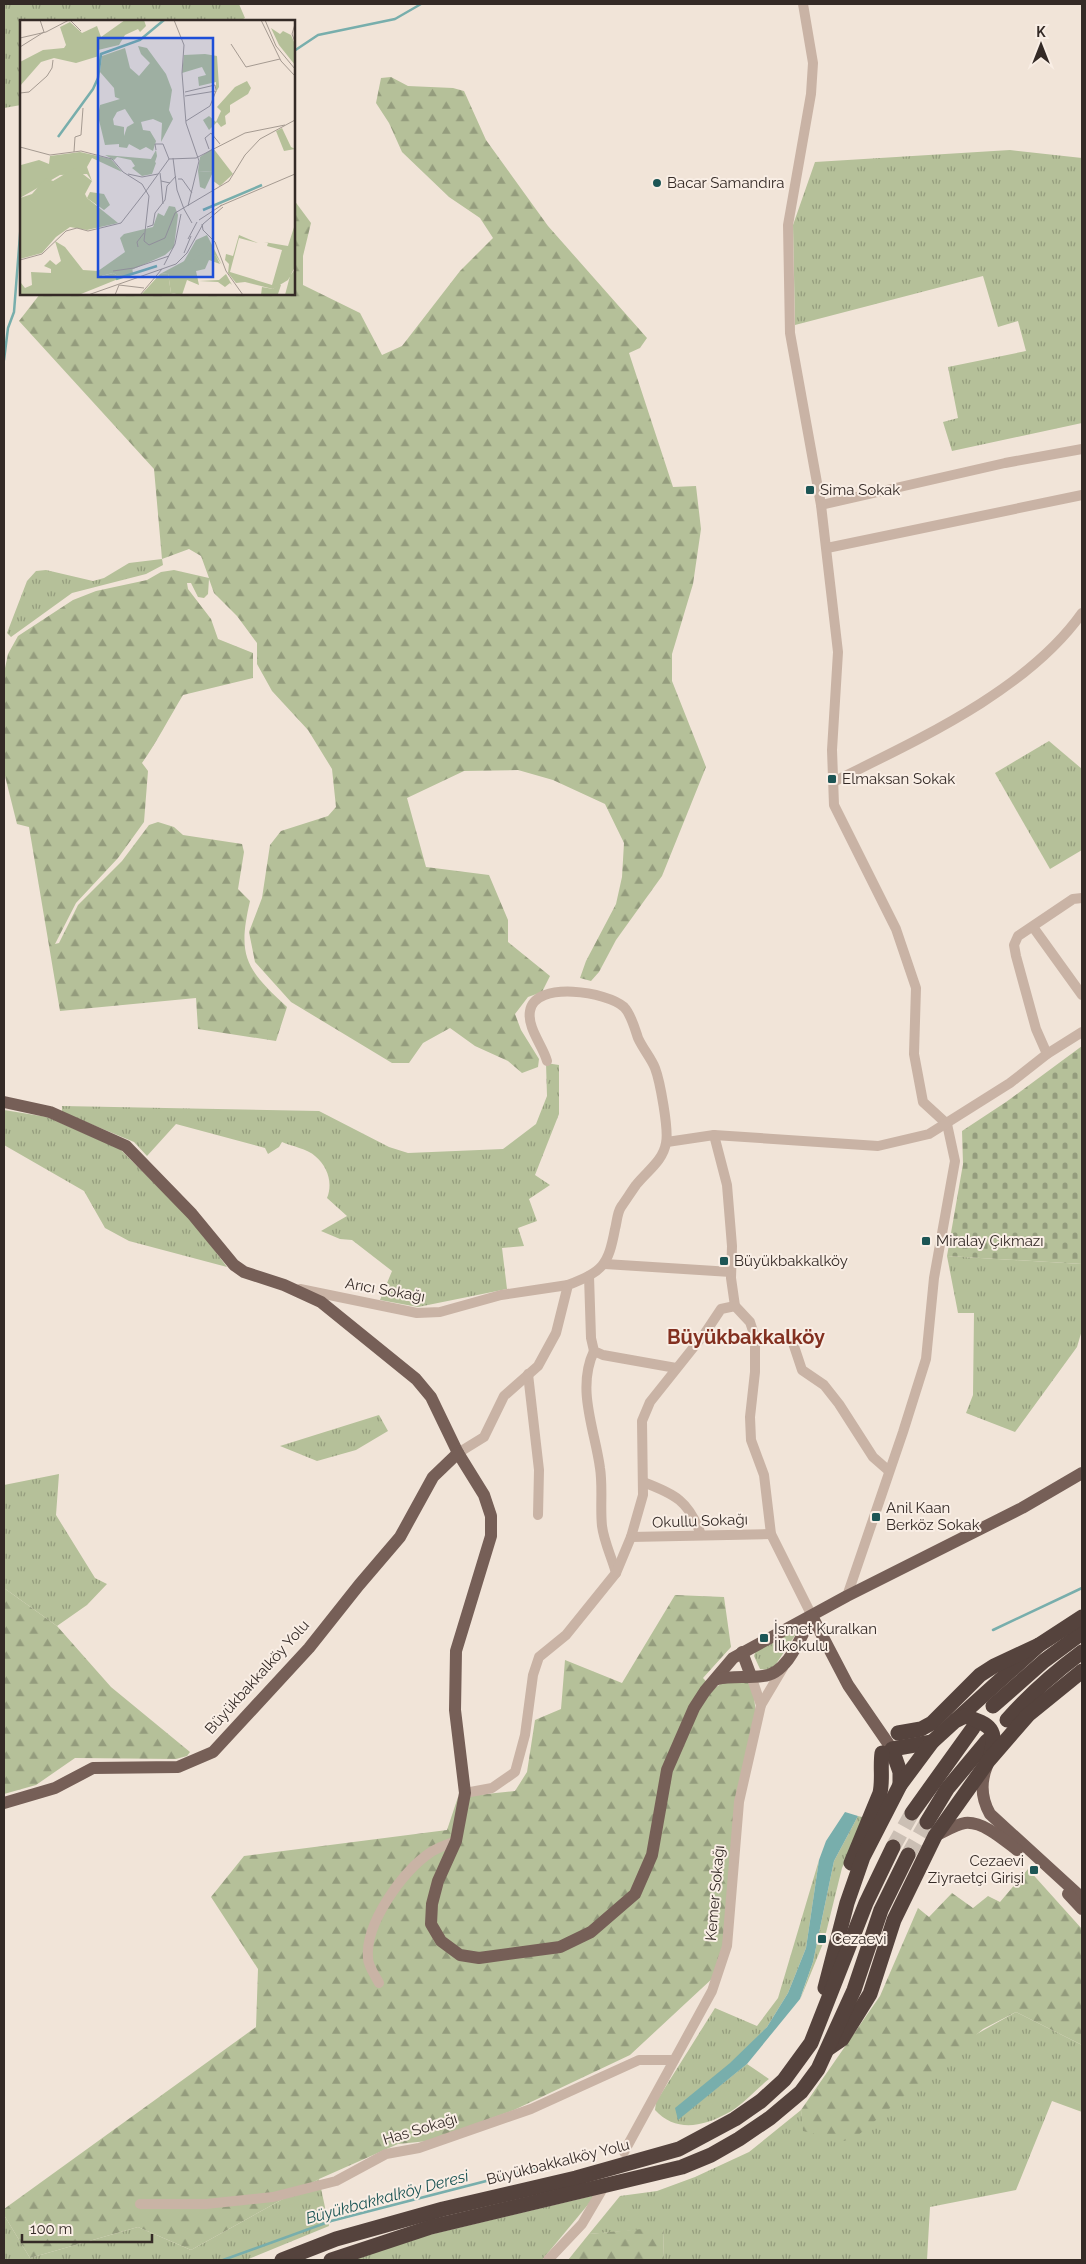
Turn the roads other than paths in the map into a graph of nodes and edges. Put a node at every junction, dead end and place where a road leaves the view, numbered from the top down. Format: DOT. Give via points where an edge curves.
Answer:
graph roads {
  1 [pos="803,4"];
  2 [pos="1082,448"];
  3 [pos="1082,495"];
  4 [pos="821,505"];
  5 [pos="827,548"];
  6 [pos="1082,613"];
  7 [pos="833,782"];
  8 [pos="1082,898"];
  9 [pos="1032,927"];
  10 [pos="1082,995"];
  11 [pos="1082,1032"];
  12 [pos="1047,1054"];
  13 [pos="547,1061"];
  14 [pos="4,1102"];
  15 [pos="947,1124"];
  16 [pos="714,1135"];
  17 [pos="667,1142"];
  18 [pos="605,1264"];
  19 [pos="731,1272"];
  20 [pos="589,1276"];
  21 [pos="284,1285"];
  22 [pos="568,1285"];
  23 [pos="735,1306"];
  24 [pos="755,1336"];
  25 [pos="594,1351"];
  26 [pos="676,1368"];
  27 [pos="528,1374"];
  28 [pos="458,1453"];
  29 [pos="889,1471"];
  30 [pos="1082,1473"];
  31 [pos="643,1482"];
  32 [pos="538,1515"];
  33 [pos="771,1534"];
  34 [pos="701,1535"];
  35 [pos="630,1537"];
  36 [pos="616,1574"];
  37 [pos="847,1596"];
  38 [pos="812,1616"];
  39 [pos="1082,1616"];
  40 [pos="1082,1633"];
  41 [pos="1040,1645"];
  42 [pos="742,1652"];
  43 [pos="1082,1652"];
  44 [pos="783,1668"];
  45 [pos="1082,1671"];
  46 [pos="751,1676"];
  47 [pos="717,1679"];
  48 [pos="761,1706"];
  49 [pos="993,1706"];
  50 [pos="1007,1720"];
  51 [pos="955,1721"];
  52 [pos="973,1728"];
  53 [pos="898,1733"];
  54 [pos="987,1741"];
  55 [pos="932,1742"];
  56 [pos="887,1751"];
  57 [pos="989,1760"];
  58 [pos="900,1784"];
  59 [pos="465,1793"];
  60 [pos="4,1803"];
  61 [pos="912,1813"];
  62 [pos="886,1815"];
  63 [pos="927,1822"];
  64 [pos="936,1836"];
  65 [pos="456,1840"];
  66 [pos="893,1847"];
  67 [pos="908,1855"];
  68 [pos="1082,1898"];
  69 [pos="847,1903"];
  70 [pos="1082,1909"];
  71 [pos="379,1982"];
  72 [pos="811,2043"];
  73 [pos="826,2050"];
  74 [pos="674,2060"];
  75 [pos="624,2152"];
  76 [pos="602,2190"];
  77 [pos="140,2204"];
  78 [pos="282,2260"];
  79 [pos="331,2260"];
  80 [pos="548,2260"];
  1 -- 4 [label="street" via="813,63 811,94 788,225 790,334"];
  2 -- 4 [label="street"];
  3 -- 5 [label="street"];
  4 -- 5 [label="street"];
  5 -- 7 [label="street" via="838,652"];
  6 -- 7 [label="street" via="1052,648 992,695 945,724"];
  7 -- 15 [label="street" via="834,805 896,929 916,988 914,1054 923,1102"];
  8 -- 9 [label="street" via="1074,899"];
  9 -- 10 [label="street"];
  9 -- 12 [label="street" via="1018,936 1014,949 1036,1029"];
  11 -- 12 [label="street"];
  12 -- 15 [label="street" via="1010,1083"];
  13 -- 17 [label="street" via="530,1022 530,1010 536,1000 574,991 605,996 626,1009 641,1045 656,1069 667,1125"];
  14 -- 21 [label="main road" via="50,1112 126,1146 192,1214 234,1265 244,1272"];
  15 -- 16 [label="street" via="928,1134 878,1146"];
  15 -- 29 [label="street" via="955,1161 934,1278 926,1359"];
  16 -- 17 [label="street"];
  16 -- 19 [label="street" via="727,1185"];
  17 -- 18 [label="street" via="661,1158 619,1210"];
  18 -- 19 [label="street"];
  18 -- 20 [label="street, Arıcı Sokağı"];
  19 -- 23 [label="street"];
  20 -- 22 [label="street, Arıcı Sokağı"];
  20 -- 25 [label="street"];
  21 -- 22 [label="street, Arıcı Sokağı" via="417,1313 440,1312 501,1294"];
  21 -- 28 [label="main road" via="322,1302 416,1379 431,1397"];
  22 -- 27 [label="street" via="556,1333 538,1366"];
  23 -- 24 [label="street" via="750,1322"];
  23 -- 26 [label="street" via="721,1309"];
  24 -- 29 [label="street" via="791,1337 802,1370 824,1385 873,1457"];
  24 -- 33 [label="street" via="751,1440 764,1475"];
  25 -- 26 [label="street"];
  25 -- 36 [label="street" via="589,1361 588,1415 600,1469 603,1531"];
  26 -- 31 [label="street" via="650,1402 642,1421"];
  27 -- 28 [label="street" via="504,1396 484,1437"];
  27 -- 32 [label="street" via="539,1470"];
  28 -- 59 [label="main road" via="484,1495 491,1516 491,1536 456,1651 455,1710"];
  28 -- 60 [label="main road, Büyükbakkalköy Yolu" via="433,1477 400,1537 309,1648 213,1752 178,1767 93,1768 55,1788"];
  29 -- 37 [label="street"];
  30 -- 37 [label="main road" via="1022,1508"];
  31 -- 34 [label="street" via="670,1493 686,1505"];
  31 -- 35 [label="street" via="643,1495"];
  33 -- 34 [label="street, Okullu Sokağı"];
  33 -- 38 [label="street"];
  34 -- 35 [label="street, Okullu Sokağı"];
  35 -- 36 [label="street"];
  36 -- 59 [label="street" via="566,1635 539,1656 515,1772 492,1788"];
  37 -- 38 [label="main road"];
  38 -- 42 [label="main road"];
  38 -- 44 [label="main road, Kemer Sokağı"];
  38 -- 56 [label="main road"];
  39 -- 41 [label="highway"];
  40 -- 49 [label="highway"];
  41 -- 51 [label="highway"];
  41 -- 53 [label="highway" via="980,1675 932,1724"];
  42 -- 46 [label="main road"];
  42 -- 47 [label="main road" via="733,1658"];
  43 -- 50 [label="highway" via="1060,1668"];
  44 -- 46 [label="main road" via="773,1674"];
  44 -- 48 [label="street, Kemer Sokağı"];
  45 -- 57 [label="highway" via="1028,1715"];
  46 -- 47 [label="main road"];
  46 -- 48 [label="street"];
  47 -- 65 [label="main road" via="694,1708 667,1770 652,1855 635,1894 592,1932 560,1947 479,1958 460,1955 441,1941 431,1924 438,1881"];
  48 -- 74 [label="street, Kemer Sokağı" via="739,1802 727,1946 712,1991"];
  51 -- 55 [label="highway"];
  51 -- 57 [label="highway" via="965,1716 991,1729 995,1740"];
  52 -- 61 [label="highway"];
  54 -- 63 [label="highway" via="947,1789"];
  55 -- 56 [label="highway"];
  55 -- 58 [label="highway"];
  56 -- 58 [label="highway" via="900,1772"];
  56 -- 69 [label="highway" via="880,1764 882,1784 847,1872"];
  57 -- 64 [label="highway"];
  57 -- 68 [label="main road" via="982,1790 990,1814"];
  58 -- 62 [label="highway"];
  59 -- 65 [label="main road"];
  62 -- 64 [label="highway" via="886,1828 891,1840 902,1848 916,1850"];
  62 -- 69 [label="highway" via="863,1857"];
  64 -- 70 [label="main road" via="964,1823 979,1825 1042,1869"];
  64 -- 73 [label="highway" via="894,1920 870,1994 842,2039"];
  65 -- 71 [label="street" via="431,1852 410,1871 381,1910 368,1948 368,1961"];
  66 -- 72 [label="highway" via="866,1903"];
  67 -- 73 [label="highway" via="882,1910 854,1990"];
  69 -- 72 [label="highway"];
  72 -- 78 [label="highway, Büyükbakkalköy Yolu" via="784,2080 761,2101 679,2149 576,2178 425,2214 336,2240"];
  73 -- 79 [label="highway" via="818,2069 801,2092 762,2123 711,2155 641,2178 431,2227"];
  74 -- 75 [label="street, Kemer Sokağı"];
  74 -- 77 [label="street, Has Sokağı" via="639,2060 531,2109 420,2148 386,2154 336,2181 273,2197 206,2204"];
  76 -- 80 [label="street" via="582,2224"];
}
